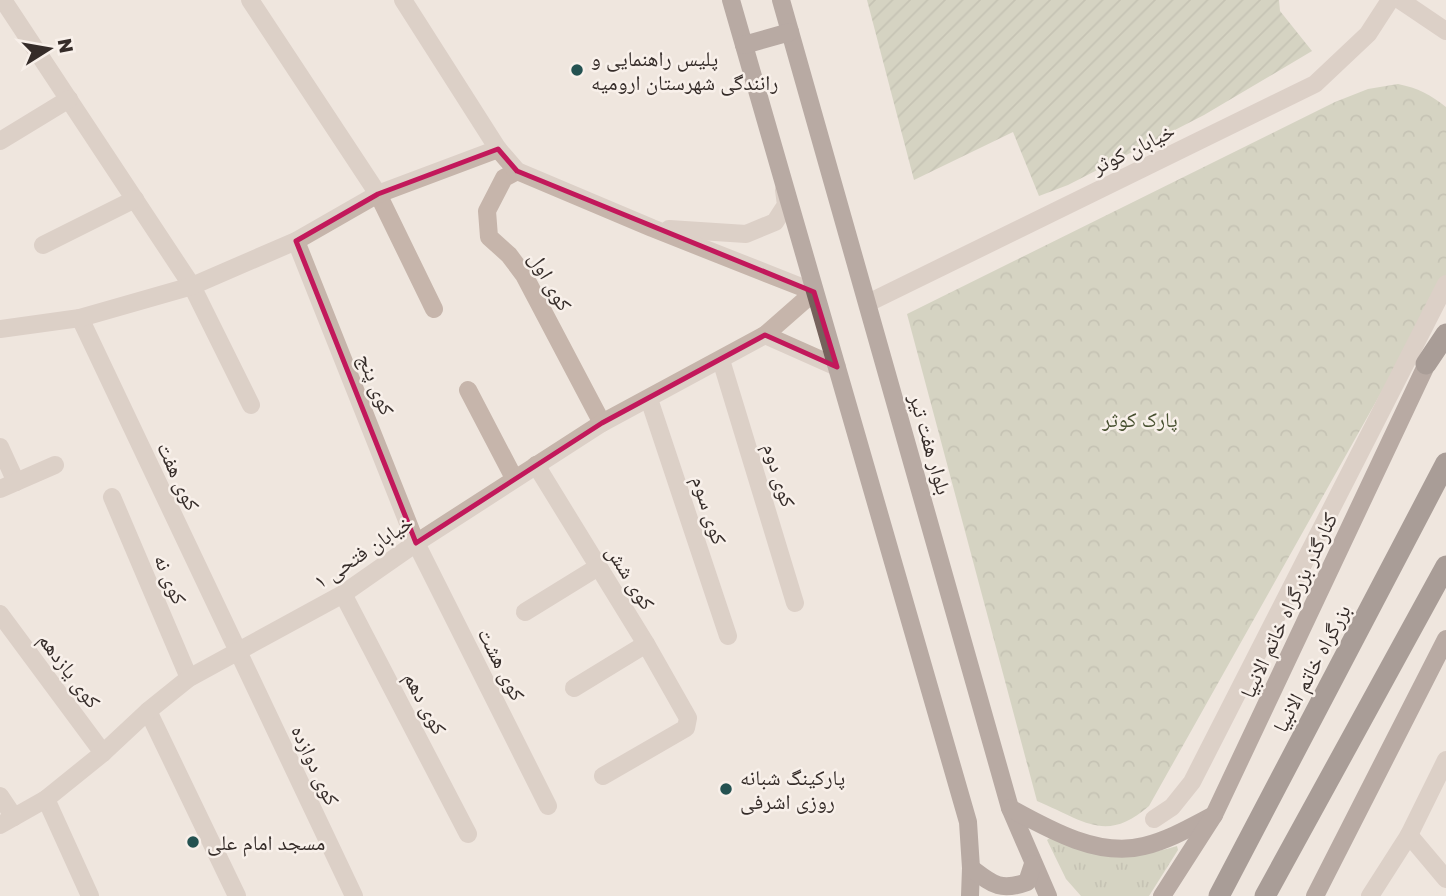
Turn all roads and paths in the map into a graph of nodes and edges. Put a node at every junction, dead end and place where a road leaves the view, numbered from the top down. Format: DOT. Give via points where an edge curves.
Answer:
graph roads {
  1 [pos="4,0"];
  2 [pos="250,0"];
  3 [pos="403,0"];
  4 [pos="731,0"];
  5 [pos="781,0"];
  6 [pos="1390,0"];
  7 [pos="1400,0"];
  8 [pos="1446,31"];
  9 [pos="790,32"];
  10 [pos="744,45"];
  11 [pos="69,99"];
  12 [pos="0,141"];
  13 [pos="498,149"];
  14 [pos="517,171"];
  15 [pos="782,173"];
  16 [pos="378,194"];
  17 [pos="135,199"];
  18 [pos="652,228"];
  19 [pos="296,241"];
  20 [pos="43,244"];
  21 [pos="1446,284"];
  22 [pos="192,286"];
  23 [pos="814,292"];
  24 [pos="868,303"];
  25 [pos="435,309"];
  26 [pos="80,318"];
  27 [pos="1446,328"];
  28 [pos="0,329"];
  29 [pos="1446,334"];
  30 [pos="765,335"];
  31 [pos="721,360"];
  32 [pos="1426,363"];
  33 [pos="837,367"];
  34 [pos="468,390"];
  35 [pos="649,399"];
  36 [pos="251,405"];
  37 [pos="602,423"];
  38 [pos="0,447"];
  39 [pos="1446,463"];
  40 [pos="55,465"];
  41 [pos="536,466"];
  42 [pos="514,478"];
  43 [pos="8,485"];
  44 [pos="112,497"];
  45 [pos="416,543"];
  46 [pos="598,566"];
  47 [pos="1446,566"];
  48 [pos="343,594"];
  49 [pos="795,603"];
  50 [pos="525,612"];
  51 [pos="0,614"];
  52 [pos="728,636"];
  53 [pos="1446,639"];
  54 [pos="646,644"];
  55 [pos="238,653"];
  56 [pos="1446,655"];
  57 [pos="1427,674"];
  58 [pos="189,678"];
  59 [pos="574,688"];
  60 [pos="148,711"];
  61 [pos="103,753"];
  62 [pos="1446,760"];
  63 [pos="603,776"];
  64 [pos="0,796"];
  65 [pos="46,799"];
  66 [pos="548,806"];
  67 [pos="1010,808"];
  68 [pos="1214,816"];
  69 [pos="1154,819"];
  70 [pos="7,821"];
  71 [pos="468,834"];
  72 [pos="1409,835"];
  73 [pos="1033,864"];
  74 [pos="971,868"];
  75 [pos="1446,879"];
  76 [pos="90,896"];
  77 [pos="237,896"];
  78 [pos="354,896"];
  79 [pos="970,896"];
  80 [pos="1048,896"];
  81 [pos="1162,896"];
  82 [pos="1219,896"];
  83 [pos="1265,896"];
  84 [pos="1315,896"];
  85 [pos="1370,896"];
  1 -- 11 [label="street"];
  2 -- 16 [label="street"];
  3 -- 13 [label="street"];
  4 -- 10 [label="main road"];
  5 -- 9 [label="main road, بلوار هفت تیر"];
  6 -- 24 [label="street, خیابان کوثر" via="1368,34 1315,84"];
  7 -- 8 [label="street"];
  9 -- 10 [label="main road"];
  9 -- 24 [label="main road, بلوار هفت تیر"];
  10 -- 15 [label="main road"];
  11 -- 12 [label="street"];
  11 -- 17 [label="street"];
  13 -- 14 [label="street"];
  13 -- 16 [label="street"];
  14 -- 18 [label="street"];
  14 -- 37 [label="street, کوی اول" via="504,178 487,211 489,237 524,275"];
  15 -- 18 [label="street" via="786,205 775,222 746,233"];
  15 -- 23 [label="main road"];
  16 -- 19 [label="street"];
  16 -- 25 [label="street"];
  17 -- 20 [label="street"];
  17 -- 22 [label="street"];
  18 -- 23 [label="street"];
  19 -- 22 [label="street"];
  19 -- 45 [label="street, کوی پنج"];
  21 -- 69 [label="street" via="1192,782 1172,807"];
  22 -- 26 [label="street"];
  22 -- 36 [label="street"];
  23 -- 30 [label="street, خیابان فتحی ۱"];
  23 -- 33 [label="main road"];
  24 -- 67 [label="main road, بلوار هفت تیر"];
  26 -- 28 [label="street"];
  26 -- 55 [label="street, کوی هفت"];
  27 -- 32 [label="main road, کنارگذر بزرگراه خاتم الانبیا"];
  29 -- 32 [label="highway"];
  30 -- 31 [label="street, خیابان فتحی ۱"];
  30 -- 33 [label="street"];
  31 -- 35 [label="street, خیابان فتحی ۱"];
  31 -- 49 [label="street, کوی دوم"];
  32 -- 68 [label="main road, کنارگذر بزرگراه خاتم الانبیا"];
  33 -- 74 [label="main road" via="968,822"];
  34 -- 42 [label="street"];
  35 -- 37 [label="street, خیابان فتحی ۱"];
  35 -- 52 [label="street, کوی سوم"];
  37 -- 41 [label="street, خیابان فتحی ۱"];
  38 -- 43 [label="street"];
  39 -- 82 [label="highway, بزرگراه خاتم الانبیا"];
  40 -- 43 [label="street"];
  41 -- 42 [label="street, خیابان فتحی ۱"];
  41 -- 46 [label="street, کوی شش"];
  42 -- 45 [label="street, خیابان فتحی ۱"];
  44 -- 58 [label="street, کوی نه"];
  45 -- 48 [label="street, خیابان فتحی ۱"];
  45 -- 66 [label="street, کوی هشت"];
  46 -- 50 [label="street"];
  46 -- 54 [label="street, کوی شش"];
  47 -- 83 [label="highway"];
  48 -- 55 [label="street, خیابان فتحی ۱"];
  48 -- 71 [label="street, کوی دهم"];
  51 -- 61 [label="street, کوی یازدهم"];
  53 -- 57 [label="main road"];
  54 -- 59 [label="street"];
  54 -- 63 [label="street, کوی شش" via="688,723"];
  55 -- 58 [label="street, خیابان فتحی ۱"];
  55 -- 78 [label="street, کوی دوازده"];
  56 -- 57 [label="street"];
  57 -- 84 [label="main road"];
  58 -- 60 [label="street, خیابان فتحی ۱"];
  60 -- 61 [label="street, خیابان فتحی ۱"];
  60 -- 77 [label="street"];
  61 -- 65 [label="street, خیابان فتحی ۱"];
  62 -- 72 [label="street"];
  64 -- 70 [label="street"];
  65 -- 70 [label="street, خیابان فتحی ۱"];
  65 -- 76 [label="street"];
  67 -- 68 [label="main road" via="1049,829 1112,848 1141,847"];
  67 -- 73 [label="main road, بلوار هفت تیر"];
  68 -- 81 [label="main road, کنارگذر بزرگراه خاتم الانبیا"];
  72 -- 75 [label="street"];
  72 -- 85 [label="street"];
  73 -- 74 [label="main road" via="1027,882 1011,888 994,886"];
  73 -- 80 [label="main road, بلوار هفت تیر"];
  74 -- 79 [label="main road"];
}
